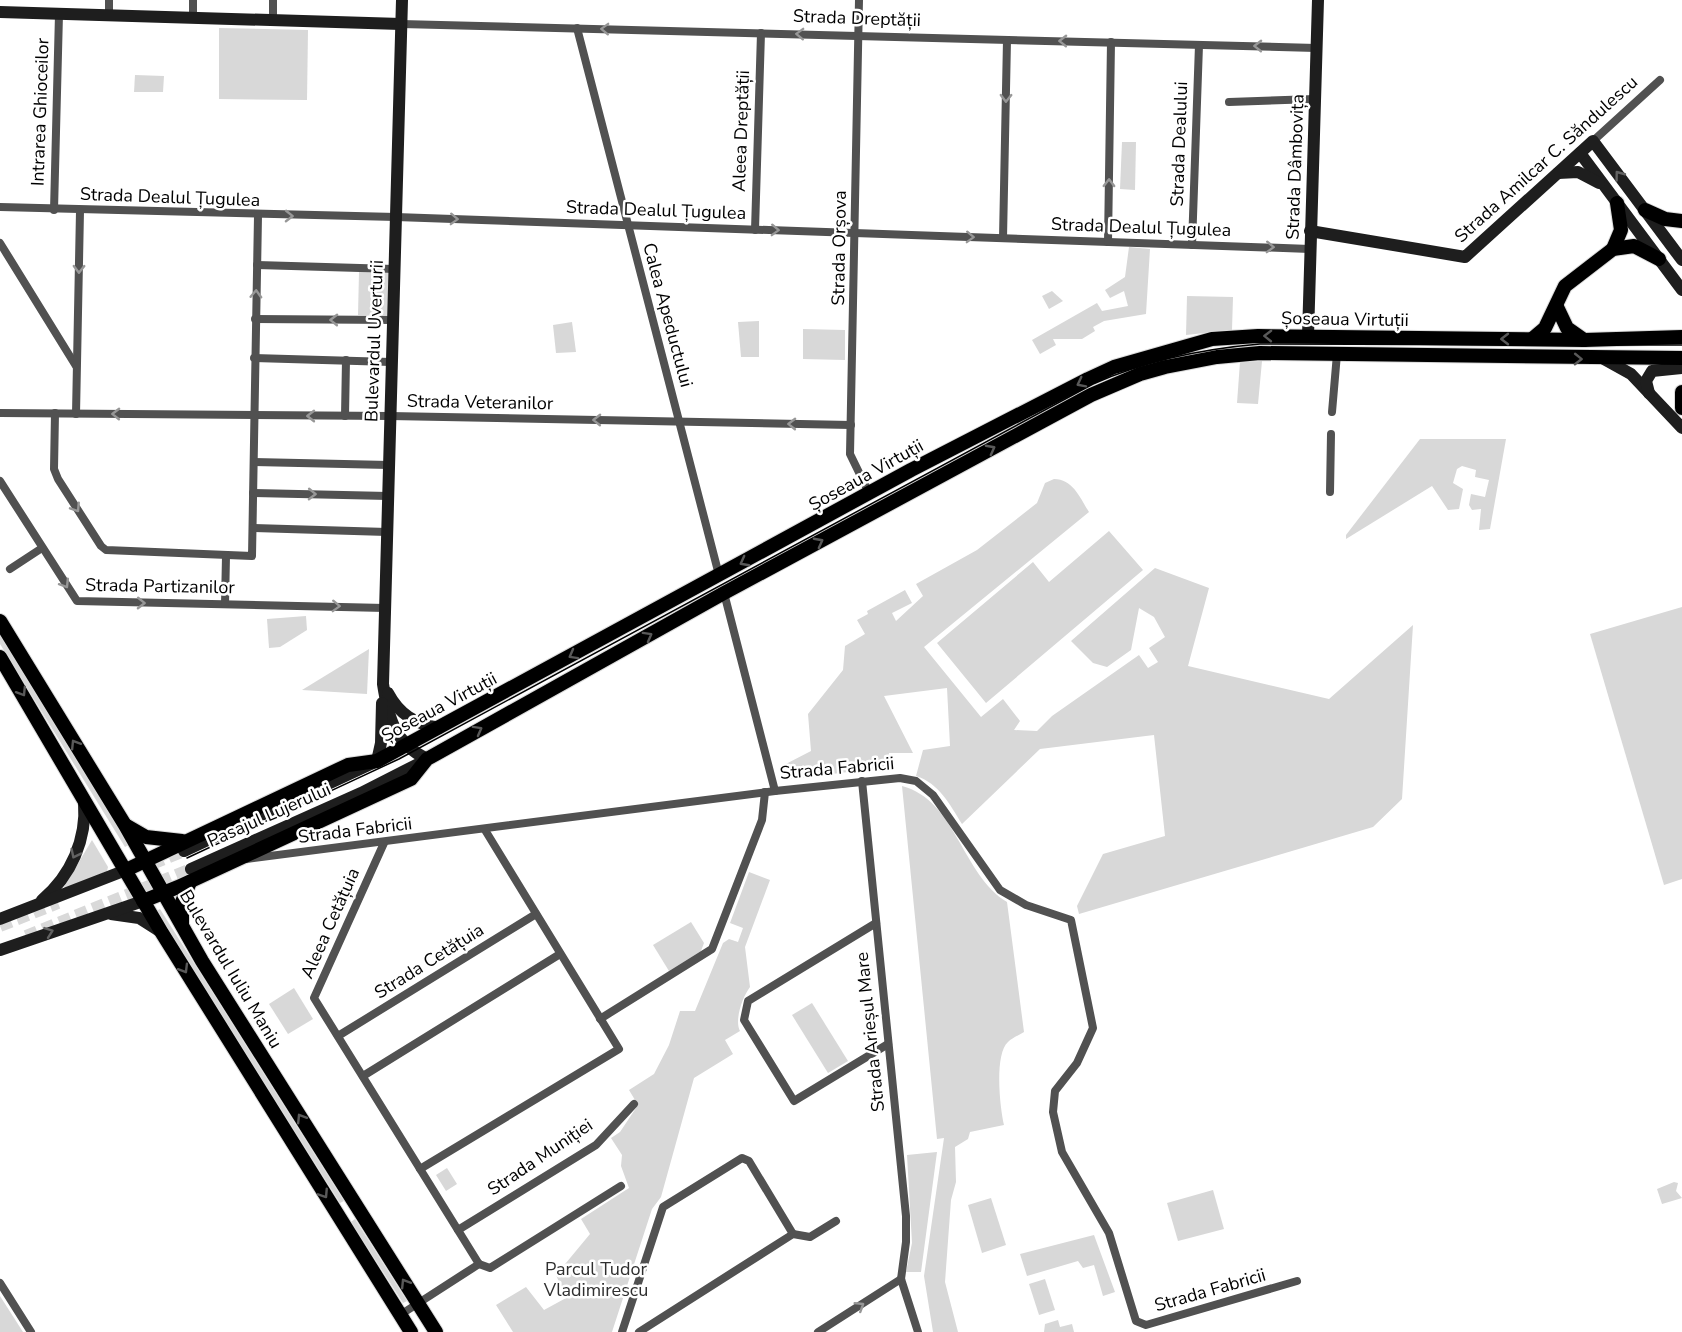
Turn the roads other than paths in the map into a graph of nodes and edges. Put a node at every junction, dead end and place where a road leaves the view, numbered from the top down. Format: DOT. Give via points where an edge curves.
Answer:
graph roads {
  1 [pos="109,0"];
  2 [pos="193,0"];
  3 [pos="273,0"];
  4 [pos="402,0"];
  5 [pos="859,0"];
  6 [pos="1318,0"];
  7 [pos="0,12"];
  8 [pos="59,14"];
  9 [pos="109,15"];
  10 [pos="193,18"];
  11 [pos="273,20"];
  12 [pos="401,24"];
  13 [pos="577,28"];
  14 [pos="761,33"];
  15 [pos="858,36"];
  16 [pos="1007,40"];
  17 [pos="1112,42"];
  18 [pos="1199,45"];
  19 [pos="1316,48"];
  20 [pos="1660,80"];
  21 [pos="1315,99"];
  22 [pos="1229,102"];
  23 [pos="1593,141"];
  24 [pos="1580,153"];
  25 [pos="1558,173"];
  26 [pos="1613,197"];
  27 [pos="0,207"];
  28 [pos="54,210"];
  29 [pos="1645,210"];
  30 [pos="80,211"];
  31 [pos="258,216"];
  32 [pos="396,217"];
  33 [pos="1682,221"];
  34 [pos="628,225"];
  35 [pos="755,230"];
  36 [pos="1310,231"];
  37 [pos="856,233"];
  38 [pos="1003,238"];
  39 [pos="1108,242"];
  40 [pos="0,243"];
  41 [pos="1192,245"];
  42 [pos="1310,249"];
  43 [pos="1612,249"];
  44 [pos="1659,259"];
  45 [pos="1682,260"];
  46 [pos="257,265"];
  47 [pos="394,268"];
  48 [pos="1682,290"];
  49 [pos="1557,307"];
  50 [pos="255,319"];
  51 [pos="393,320"];
  52 [pos="1308,336"];
  53 [pos="1682,337"];
  54 [pos="1532,339"];
  55 [pos="1584,340"];
  56 [pos="1337,354"];
  57 [pos="254,358"];
  58 [pos="1682,358"];
  59 [pos="1604,359"];
  60 [pos="346,360"];
  61 [pos="392,362"];
  62 [pos="77,367"];
  63 [pos="1682,369"];
  64 [pos="1682,392"];
  65 [pos="1650,394"];
  66 [pos="1682,408"];
  67 [pos="1332,412"];
  68 [pos="0,413"];
  69 [pos="55,413"];
  70 [pos="75,414"];
  71 [pos="254,416"];
  72 [pos="345,416"];
  73 [pos="390,416"];
  74 [pos="679,422"];
  75 [pos="851,425"];
  76 [pos="1682,428"];
  77 [pos="1331,434"];
  78 [pos="254,462"];
  79 [pos="389,465"];
  80 [pos="0,481"];
  81 [pos="1330,492"];
  82 [pos="253,493"];
  83 [pos="869,493"];
  84 [pos="388,496"];
  85 [pos="253,528"];
  86 [pos="387,532"];
  87 [pos="42,548"];
  88 [pos="226,556"];
  89 [pos="10,569"];
  90 [pos="719,575"];
  91 [pos="724,593"];
  92 [pos="225,603"];
  93 [pos="385,608"];
  94 [pos="0,621"];
  95 [pos="0,657"];
  96 [pos="383,684"];
  97 [pos="439,728"];
  98 [pos="405,746"];
  99 [pos="427,759"];
  100 [pos="377,761"];
  101 [pos="862,781"];
  102 [pos="775,790"];
  103 [pos="765,792"];
  104 [pos="84,797"];
  105 [pos="125,825"];
  106 [pos="485,830"];
  107 [pos="384,843"];
  108 [pos="186,846"];
  109 [pos="146,860"];
  110 [pos="236,860"];
  111 [pos="126,870"];
  112 [pos="191,876"];
  113 [pos="164,893"];
  114 [pos="142,901"];
  115 [pos="33,906"];
  116 [pos="536,914"];
  117 [pos="98,915"];
  118 [pos="0,920"];
  119 [pos="876,923"];
  120 [pos="182,926"];
  121 [pos="162,933"];
  122 [pos="0,950"];
  123 [pos="560,954"];
  124 [pos="600,1019"];
  125 [pos="338,1036"];
  126 [pos="888,1044"];
  127 [pos="363,1076"];
  128 [pos="634,1104"];
  129 [pos="420,1169"];
  130 [pos="621,1186"];
  131 [pos="836,1221"];
  132 [pos="458,1230"];
  133 [pos="793,1234"];
  134 [pos="479,1264"];
  135 [pos="901,1279"];
  136 [pos="1297,1281"];
  137 [pos="0,1283"];
  138 [pos="418,1303"];
  139 [pos="400,1315"];
  140 [pos="31,1332"];
  141 [pos="411,1332"];
  142 [pos="436,1332"];
  143 [pos="622,1332"];
  144 [pos="639,1332"];
  145 [pos="818,1332"];
  146 [pos="918,1332"];
  1 -- 9 [label="street"];
  2 -- 10 [label="street"];
  3 -- 11 [label="street"];
  4 -- 12 [label="main road, Bulevardul Uverturii"];
  5 -- 15 [label="street, Strada Orșova"];
  6 -- 19 [label="main road, Strada Dâmbovița"];
  7 -- 8 [label="main road, Strada Dreptății"];
  8 -- 9 [label="main road, Strada Dreptății"];
  8 -- 28 [label="street, Intrarea Ghioceilor"];
  9 -- 10 [label="main road, Strada Dreptății"];
  10 -- 11 [label="main road, Strada Dreptății"];
  11 -- 12 [label="main road, Strada Dreptății"];
  12 -- 13 [label="street, Strada Dreptății"];
  12 -- 32 [label="main road, Bulevardul Uverturii"];
  14 -- 13 [label="street, Strada Dreptății, one-way"];
  13 -- 34 [label="street, Calea Apeductului"];
  15 -- 14 [label="street, Strada Dreptății, one-way"];
  14 -- 35 [label="street, Aleea Dreptății"];
  15 -- 16 [label="street, Strada Dreptății"];
  15 -- 37 [label="street, Strada Orșova"];
  17 -- 16 [label="street, Strada Dreptății, one-way"];
  16 -- 38 [label="street, one-way"];
  17 -- 18 [label="street, Strada Dreptății"];
  39 -- 17 [label="street, one-way"];
  19 -- 18 [label="street, Strada Dreptății, one-way"];
  18 -- 41 [label="street, Strada Dealului"];
  19 -- 21 [label="main road, Strada Dâmbovița"];
  20 -- 23 [label="street, Strada Amilcar C. Săndulescu"];
  21 -- 22 [label="street"];
  21 -- 36 [label="main road, Strada Dâmbovița"];
  23 -- 24 [label="main road, Strada Amilcar C. Săndulescu"];
  29 -- 23 [label="main road, one-way"];
  24 -- 25 [label="main road, Strada Amilcar C. Săndulescu"];
  24 -- 26 [label="main road"];
  25 -- 26 [label="main road" via="1585,174"];
  25 -- 36 [label="main road, Strada Amilcar C. Săndulescu" via="1465,257"];
  26 -- 43 [label="main road" via="1621,230"];
  26 -- 44 [label="main road"];
  27 -- 28 [label="street, Strada Dealul Țugulea"];
  28 -- 30 [label="street, Strada Dealul Țugulea"];
  29 -- 33 [label="main road"];
  29 -- 45 [label="main road"];
  30 -- 31 [label="street, Strada Dealul Țugulea"];
  30 -- 62 [label="street, one-way"];
  31 -- 32 [label="street, Strada Dealul Țugulea, one-way"];
  31 -- 46 [label="street"];
  32 -- 34 [label="street, Strada Dealul Țugulea, one-way"];
  32 -- 47 [label="main road, Bulevardul Uverturii"];
  34 -- 35 [label="street, Strada Dealul Țugulea"];
  34 -- 74 [label="street, Calea Apeductului"];
  35 -- 37 [label="street, Strada Dealul Țugulea, one-way"];
  36 -- 42 [label="main road, Strada Dâmbovița"];
  37 -- 38 [label="street, Strada Dealul Țugulea, one-way"];
  37 -- 75 [label="street, Strada Orșova"];
  38 -- 39 [label="street, Strada Dealul Țugulea"];
  39 -- 41 [label="street, Strada Dealul Țugulea"];
  40 -- 62 [label="street"];
  41 -- 42 [label="street, Strada Dealul Țugulea, one-way"];
  42 -- 52 [label="main road, Strada Dâmbovița"];
  43 -- 44 [label="main road" via="1634,246"];
  43 -- 49 [label="main road" via="1565,286"];
  44 -- 48 [label="main road"];
  46 -- 47 [label="street"];
  50 -- 46 [label="street, one-way"];
  47 -- 51 [label="main road, Bulevardul Uverturii"];
  49 -- 54 [label="main road" via="1545,328"];
  49 -- 55 [label="main road" via="1567,328"];
  51 -- 50 [label="street, one-way"];
  50 -- 57 [label="street"];
  51 -- 61 [label="main road, Bulevardul Uverturii"];
  54 -- 52 [label="main road, Șoseaua Virtuții, one-way"];
  52 -- 83 [label="main road, Șoseaua Virtuții, one-way" via="1212,339 1114,367"];
  53 -- 55 [label="main road, Șoseaua Virtuții"];
  54 -- 55 [label="main road, Șoseaua Virtuții"];
  56 -- 59 [label="main road, Șoseaua Virtuții, one-way"];
  56 -- 67 [label="street"];
  91 -- 56 [label="main road, Șoseaua Virtuții, one-way" via="1118,383 1165,367 1217,357"];
  57 -- 60 [label="street"];
  57 -- 71 [label="street"];
  58 -- 59 [label="main road, Șoseaua Virtuții"];
  59 -- 65 [label="main road" via="1627,371"];
  60 -- 61 [label="street"];
  60 -- 72 [label="street"];
  61 -- 73 [label="main road, Bulevardul Uverturii"];
  62 -- 70 [label="street"];
  63 -- 65 [label="main road" via="1652,371 1646,381"];
  64 -- 66 [label="main road"];
  65 -- 76 [label="main road"];
  68 -- 69 [label="street, Strada Veteranilor"];
  69 -- 70 [label="street, Strada Veteranilor"];
  69 -- 88 [label="street, one-way" via="54,469 101,546 113,552"];
  71 -- 70 [label="street, Strada Veteranilor, one-way"];
  72 -- 71 [label="street, Strada Veteranilor, one-way"];
  71 -- 78 [label="street"];
  72 -- 73 [label="street, Strada Veteranilor"];
  74 -- 73 [label="street, Strada Veteranilor, one-way"];
  73 -- 79 [label="main road, Bulevardul Uverturii"];
  75 -- 74 [label="street, Strada Veteranilor, one-way"];
  74 -- 90 [label="street, Calea Apeductului"];
  75 -- 83 [label="street, Strada Orșova" via="850,458"];
  77 -- 81 [label="street"];
  78 -- 79 [label="street"];
  78 -- 82 [label="street"];
  79 -- 84 [label="main road, Bulevardul Uverturii"];
  80 -- 87 [label="street, Strada Partizanilor"];
  82 -- 84 [label="street, one-way"];
  82 -- 85 [label="street"];
  83 -- 90 [label="main road, Șoseaua Virtuții, one-way"];
  84 -- 86 [label="main road, Bulevardul Uverturii"];
  85 -- 86 [label="street"];
  85 -- 88 [label="street" via="252,556"];
  86 -- 93 [label="main road, Bulevardul Uverturii"];
  87 -- 89 [label="street"];
  87 -- 92 [label="street, Strada Partizanilor, one-way" via="77,601"];
  88 -- 92 [label="street"];
  90 -- 97 [label="main road, Șoseaua Virtuții, one-way"];
  99 -- 91 [label="main road, Șoseaua Virtuții, one-way"];
  91 -- 102 [label="street"];
  92 -- 93 [label="street, Strada Partizanilor, one-way"];
  93 -- 96 [label="main road, Bulevardul Uverturii"];
  105 -- 94 [label="main road, Bulevardul Iuliu Maniu, one-way"];
  95 -- 104 [label="main road, one-way"];
  96 -- 97 [label="main road" via="406,717"];
  96 -- 98 [label="main road, Bulevardul Uverturii" via="390,715"];
  96 -- 100 [label="main road"];
  97 -- 98 [label="main road, Șoseaua Virtuții"];
  98 -- 99 [label="main road"];
  98 -- 100 [label="main road, Șoseaua Virtuții"];
  99 -- 110 [label="main road, Șoseaua Virtuții" via="411,779"];
  99 -- 112 [label="main road, Pasajul Lujerului"];
  100 -- 108 [label="main road, Pasajul Lujerului"];
  100 -- 108 [label="main road, Șoseaua Virtuții" via="348,765"];
  101 -- 102 [label="street, Strada Fabricii"];
  101 -- 119 [label="street, Strada Arieșul Mare"];
  101 -- 136 [label="street, Strada Fabricii" via="900,778 922,785 937,800 1000,890 1026,905 1071,920 1093,1028 1077,1063 1055,1090 1053,1112 1062,1152 1109,1233 1136,1322 1146,1326"];
  102 -- 103 [label="street, Strada Fabricii"];
  103 -- 106 [label="street, Strada Fabricii"];
  103 -- 124 [label="street" via="762,820 712,949"];
  104 -- 111 [label="main road"];
  104 -- 115 [label="main road, one-way" via="84,833 76,854 59,882"];
  105 -- 108 [label="main road" via="137,834"];
  105 -- 109 [label="main road, Bulevardul Iuliu Maniu"];
  106 -- 107 [label="street, Strada Fabricii"];
  106 -- 116 [label="street"];
  107 -- 110 [label="street, Strada Fabricii"];
  107 -- 125 [label="street, Aleea Cetățuia" via="314,998"];
  108 -- 109 [label="main road, Șoseaua Virtuții"];
  109 -- 111 [label="main road, Șoseaua Virtuții"];
  109 -- 113 [label="main road, Bulevardul Iuliu Maniu"];
  110 -- 112 [label="main road, Șoseaua Virtuții"];
  111 -- 114 [label="main road"];
  111 -- 115 [label="main road"];
  112 -- 113 [label="main road, Șoseaua Virtuții"];
  112 -- 120 [label="main road" via="182,902"];
  113 -- 114 [label="main road, Șoseaua Virtuții"];
  113 -- 120 [label="main road, Bulevardul Iuliu Maniu"];
  114 -- 117 [label="main road"];
  114 -- 121 [label="main road"];
  115 -- 118 [label="main road"];
  116 -- 123 [label="street"];
  116 -- 125 [label="street, Strada Cetățuia"];
  117 -- 121 [label="main road" via="126,914"];
  122 -- 117 [label="main road, one-way"];
  119 -- 126 [label="street, Strada Arieșul Mare"];
  119 -- 126 [label="street" via="748,1001 744,1020 794,1101"];
  138 -- 120 [label="main road, Bulevardul Iuliu Maniu, one-way"];
  121 -- 139 [label="main road, one-way"];
  123 -- 124 [label="street"];
  123 -- 127 [label="street"];
  124 -- 129 [label="street" via="618,1049"];
  125 -- 127 [label="street, Aleea Cetățuia"];
  126 -- 135 [label="street, Strada Arieșul Mare" via="906,1216"];
  127 -- 129 [label="street, Aleea Cetățuia"];
  128 -- 132 [label="street, Strada Muniției" via="596,1145"];
  129 -- 132 [label="street, Aleea Cetățuia"];
  130 -- 134 [label="street" via="490,1268"];
  131 -- 133 [label="street" via="810,1237"];
  132 -- 134 [label="street, Aleea Cetățuia"];
  133 -- 143 [label="street" via="749,1161 742,1158 663,1207"];
  133 -- 144 [label="street"];
  134 -- 138 [label="street"];
  145 -- 135 [label="street, one-way"];
  135 -- 146 [label="street"];
  137 -- 140 [label="street"];
  138 -- 139 [label="street"];
  138 -- 142 [label="main road, Bulevardul Iuliu Maniu"];
  139 -- 141 [label="main road"];
}
